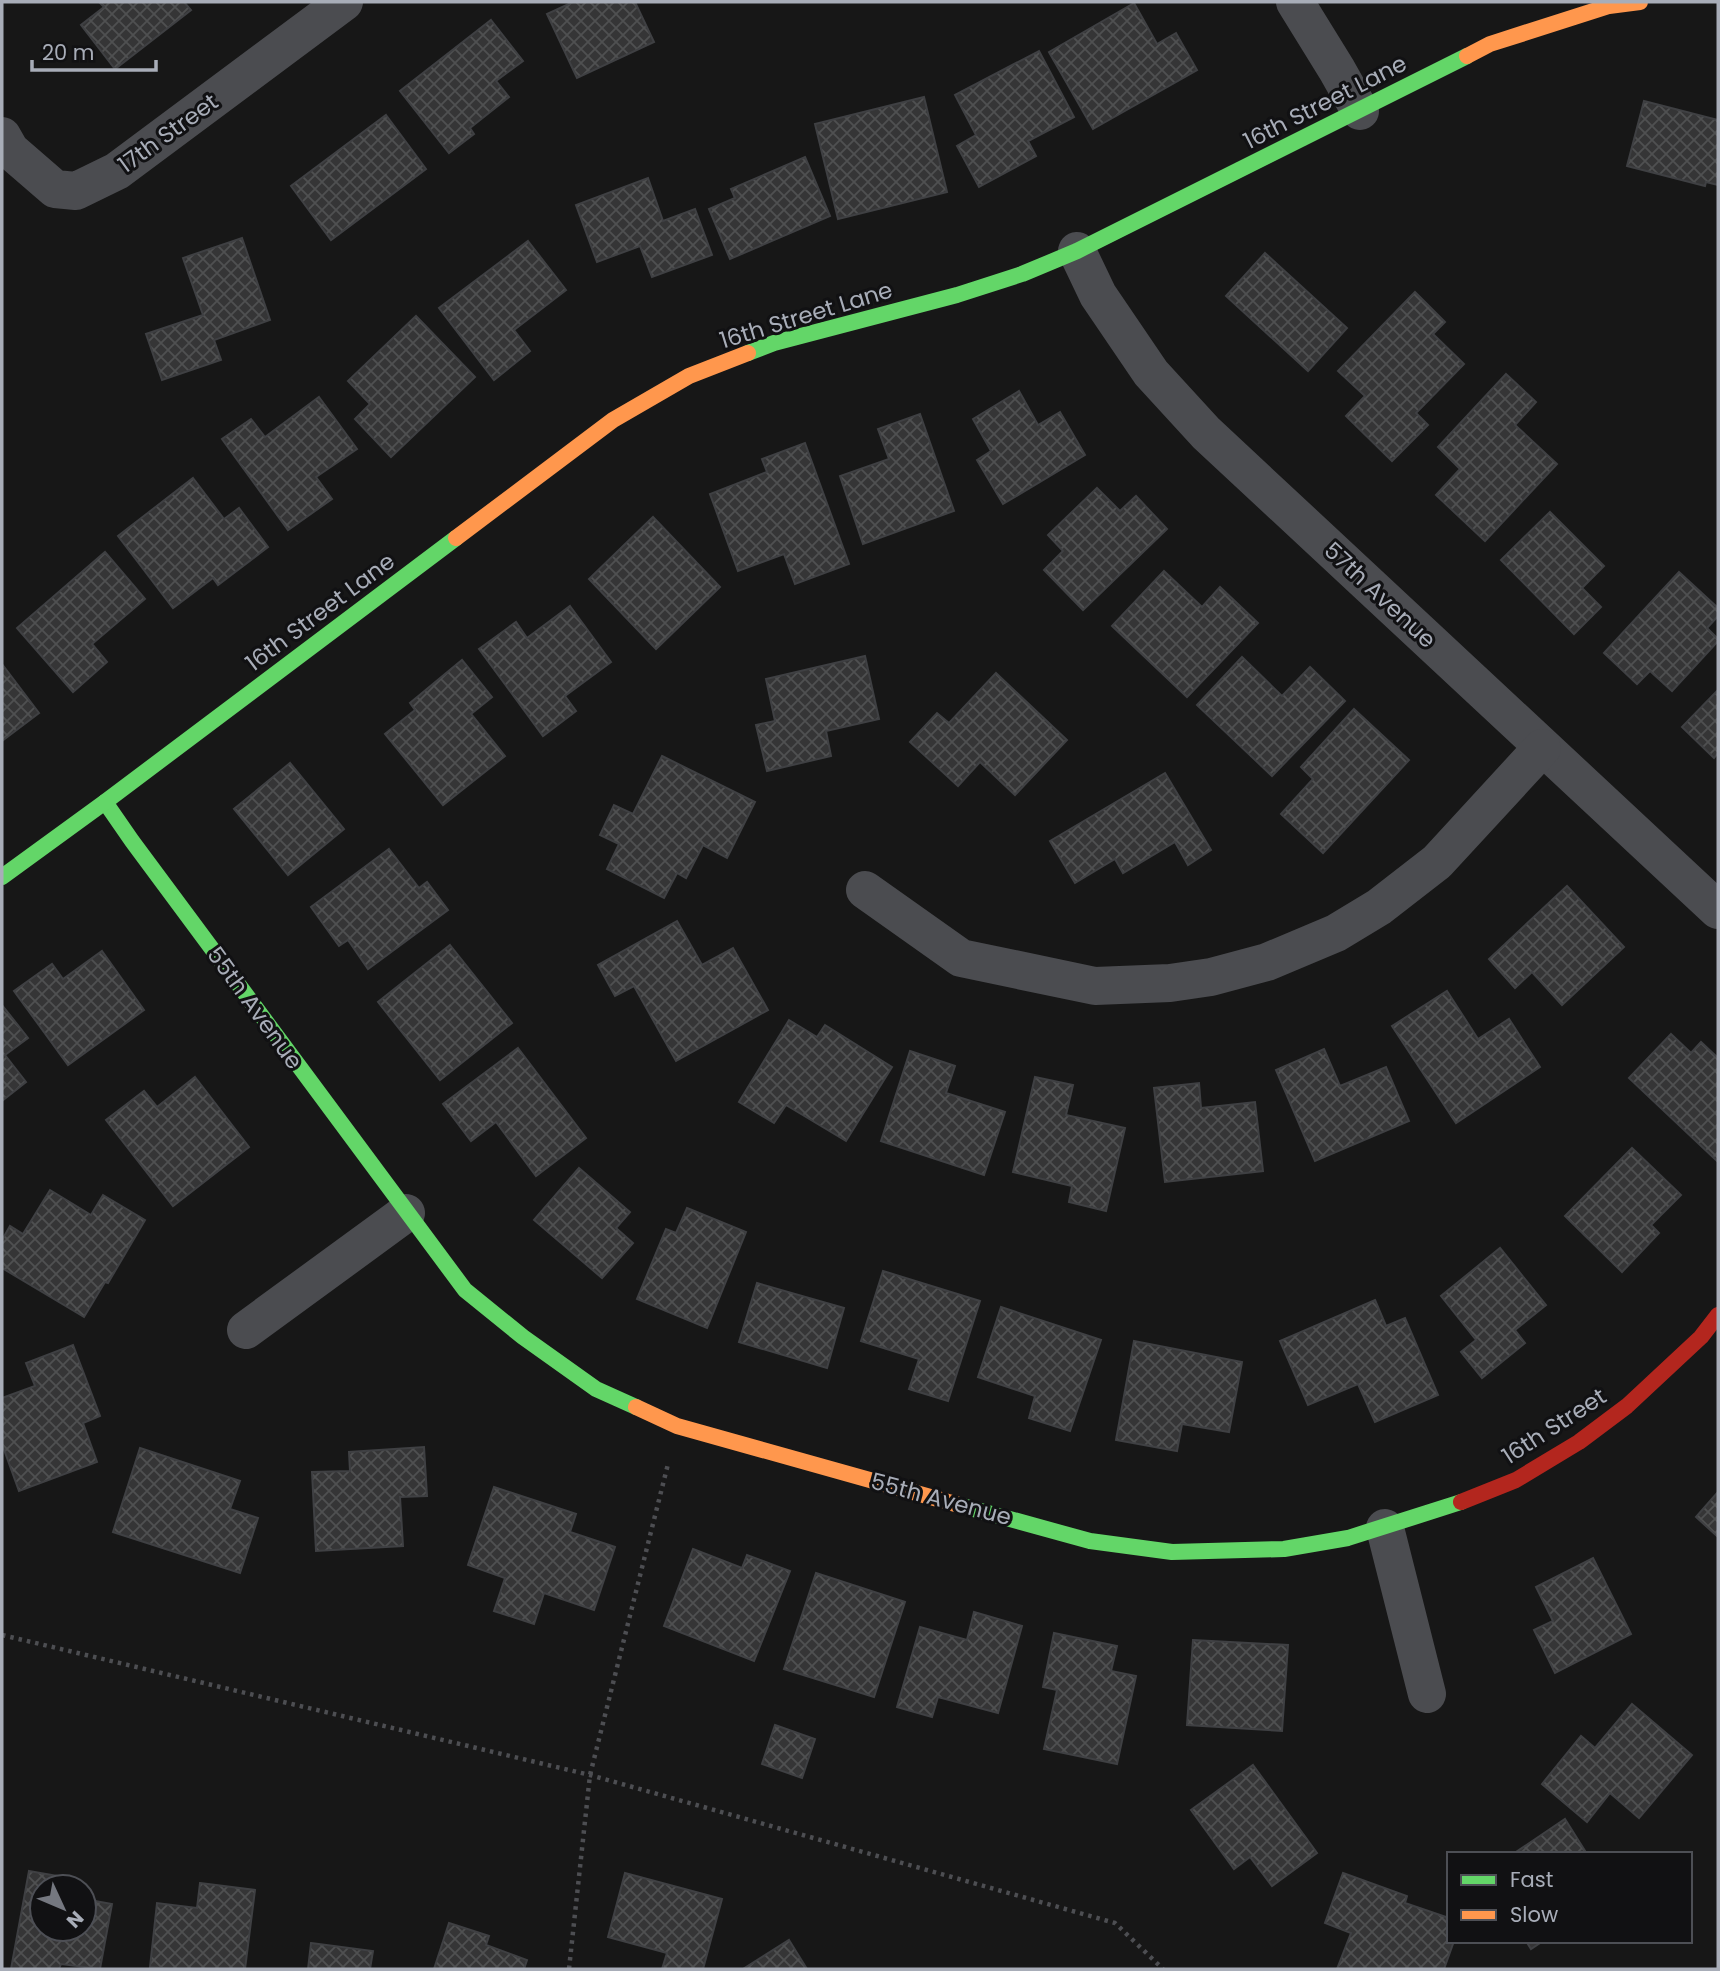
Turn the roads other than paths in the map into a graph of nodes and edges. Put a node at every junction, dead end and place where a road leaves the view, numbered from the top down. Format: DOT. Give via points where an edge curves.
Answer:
graph roads {
  1 [pos="344,2"];
  2 [pos="1295,2"];
  3 [pos="1640,2"];
  4 [pos="1360,111"];
  5 [pos="2,136"];
  6 [pos="1077,251"];
  7 [pos="1542,748"];
  8 [pos="105,802"];
  9 [pos="2,877"];
  10 [pos="865,890"];
  11 [pos="1718,910"];
  12 [pos="407,1213"];
  13 [pos="1718,1315"];
  14 [pos="246,1330"];
  15 [pos="1385,1528"];
  16 [pos="1427,1694"];
  1 -- 5 [label="street, 17th Street" via="117,171 76,191 55,189 10,150"];
  2 -- 4 [label="street"];
  3 -- 4 [label="street, 16th Street Lane" via="1609,6 1490,44"];
  4 -- 6 [label="street, 16th Street Lane"];
  6 -- 7 [label="street, 57th Avenue" via="1098,295 1152,373 1206,433"];
  6 -- 8 [label="street, 16th Street Lane" via="1009,279 774,343 689,376 613,420"];
  7 -- 10 [label="street" via="1437,862 1379,907 1336,933 1267,962 1211,977 1170,984 1095,986 961,957"];
  7 -- 11 [label="street, 57th Avenue"];
  8 -- 9 [label="street, 16th Street Lane"];
  8 -- 12 [label="street, 55th Avenue"];
  12 -- 14 [label="street"];
  12 -- 15 [label="street, 55th Avenue" via="465,1290 523,1337 596,1389 677,1426 1090,1541 1172,1552 1284,1549"];
  13 -- 15 [label="street, 16th Street" via="1701,1337 1627,1406 1578,1442 1516,1480"];
  15 -- 16 [label="street"];
}
